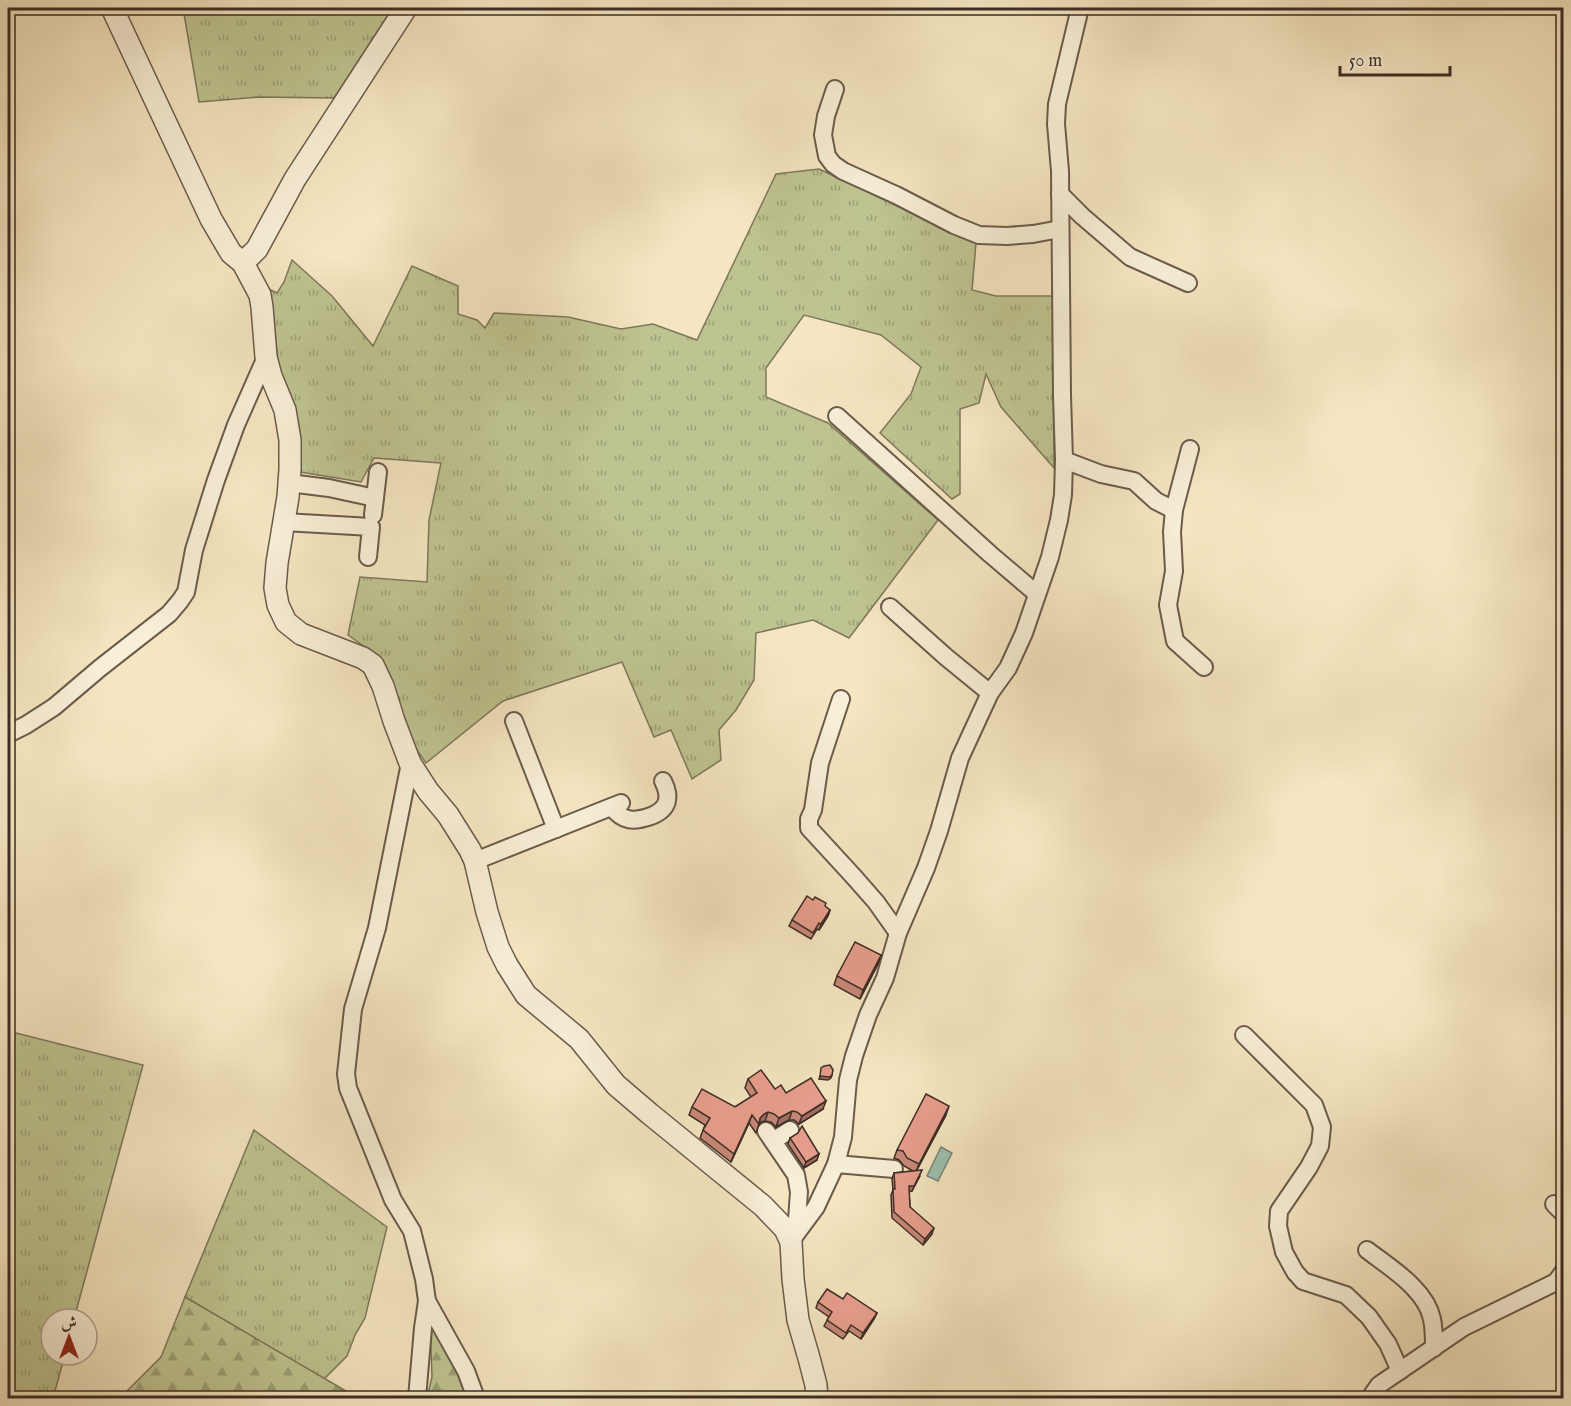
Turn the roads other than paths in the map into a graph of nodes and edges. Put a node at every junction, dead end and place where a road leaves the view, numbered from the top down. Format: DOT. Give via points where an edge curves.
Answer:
graph roads {
  1 [pos="112,8"];
  2 [pos="406,8"];
  3 [pos="1080,8"];
  4 [pos="835,90"];
  5 [pos="1060,194"];
  6 [pos="1060,229"];
  7 [pos="243,263"];
  8 [pos="1188,283"];
  9 [pos="266,357"];
  10 [pos="837,416"];
  11 [pos="1190,449"];
  12 [pos="1064,460"];
  13 [pos="378,472"];
  14 [pos="289,483"];
  15 [pos="1174,510"];
  16 [pos="284,522"];
  17 [pos="368,557"];
  18 [pos="1037,594"];
  19 [pos="890,607"];
  20 [pos="1204,667"];
  21 [pos="990,693"];
  22 [pos="841,699"];
  23 [pos="514,721"];
  24 [pos="8,734"];
  25 [pos="410,763"];
  26 [pos="663,781"];
  27 [pos="556,829"];
  28 [pos="475,861"];
  29 [pos="898,933"];
  30 [pos="1244,1035"];
  31 [pos="790,1130"];
  32 [pos="836,1164"];
  33 [pos="894,1168"];
  34 [pos="794,1238"];
  35 [pos="1367,1250"];
  36 [pos="1563,1271"];
  37 [pos="427,1301"];
  38 [pos="1434,1348"];
  39 [pos="1400,1371"];
  40 [pos="417,1398"];
  41 [pos="476,1398"];
  42 [pos="817,1398"];
  43 [pos="1370,1398"];
  1 -- 7 [label="street" via="211,219 231,253"];
  2 -- 7 [label="street" via="295,179 257,249"];
  3 -- 5 [label="street" via="1057,104"];
  4 -- 6 [label="street" via="823,135 827,156 843,171 979,235 1007,236"];
  5 -- 6 [label="street"];
  5 -- 8 [label="street" via="1130,257"];
  6 -- 12 [label="street"];
  7 -- 9 [label="street" via="260,295"];
  9 -- 14 [label="street" via="288,422"];
  9 -- 24 [label="street" via="216,480 180,601 54,707"];
  10 -- 18 [label="street"];
  11 -- 15 [label="street"];
  12 -- 15 [label="street" via="1134,481 1156,501"];
  12 -- 18 [label="street" via="1059,520"];
  13 -- 14 [label="street" via="374,506 329,488"];
  14 -- 16 [label="street"];
  15 -- 20 [label="street" via="1174,571 1168,605 1174,641"];
  16 -- 17 [label="street" via="371,527"];
  16 -- 25 [label="street" via="275,588 286,622 301,634 373,665"];
  18 -- 21 [label="street" via="1008,668"];
  19 -- 21 [label="street"];
  21 -- 29 [label="street" via="960,758 926,868"];
  22 -- 29 [label="street" via="820,763 809,828"];
  23 -- 27 [label="street"];
  25 -- 28 [label="street"];
  25 -- 37 [label="street" via="377,928 353,1009 345,1074 389,1191 412,1231"];
  26 -- 27 [label="street" via="667,801 658,813 633,820 621,817 616,805"];
  27 -- 28 [label="street"];
  28 -- 34 [label="street" via="498,947 526,995 579,1040 616,1085 763,1206"];
  29 -- 32 [label="street" via="854,1056"];
  30 -- 39 [label="street" via="1314,1106 1322,1127 1320,1146 1279,1211 1284,1252 1303,1281 1346,1295 1369,1317 1388,1344"];
  31 -- 34 [label="street" via="769,1136 796,1175 799,1192"];
  32 -- 33 [label="street"];
  32 -- 34 [label="street" via="816,1207"];
  34 -- 42 [label="street" via="798,1320"];
  35 -- 38 [label="street" via="1425,1300 1432,1318"];
  36 -- 38 [label="street" via="1556,1282 1464,1327"];
  37 -- 40 [label="street"];
  37 -- 41 [label="street" via="466,1371"];
  38 -- 39 [label="street"];
  39 -- 43 [label="street" via="1379,1385"];
}
